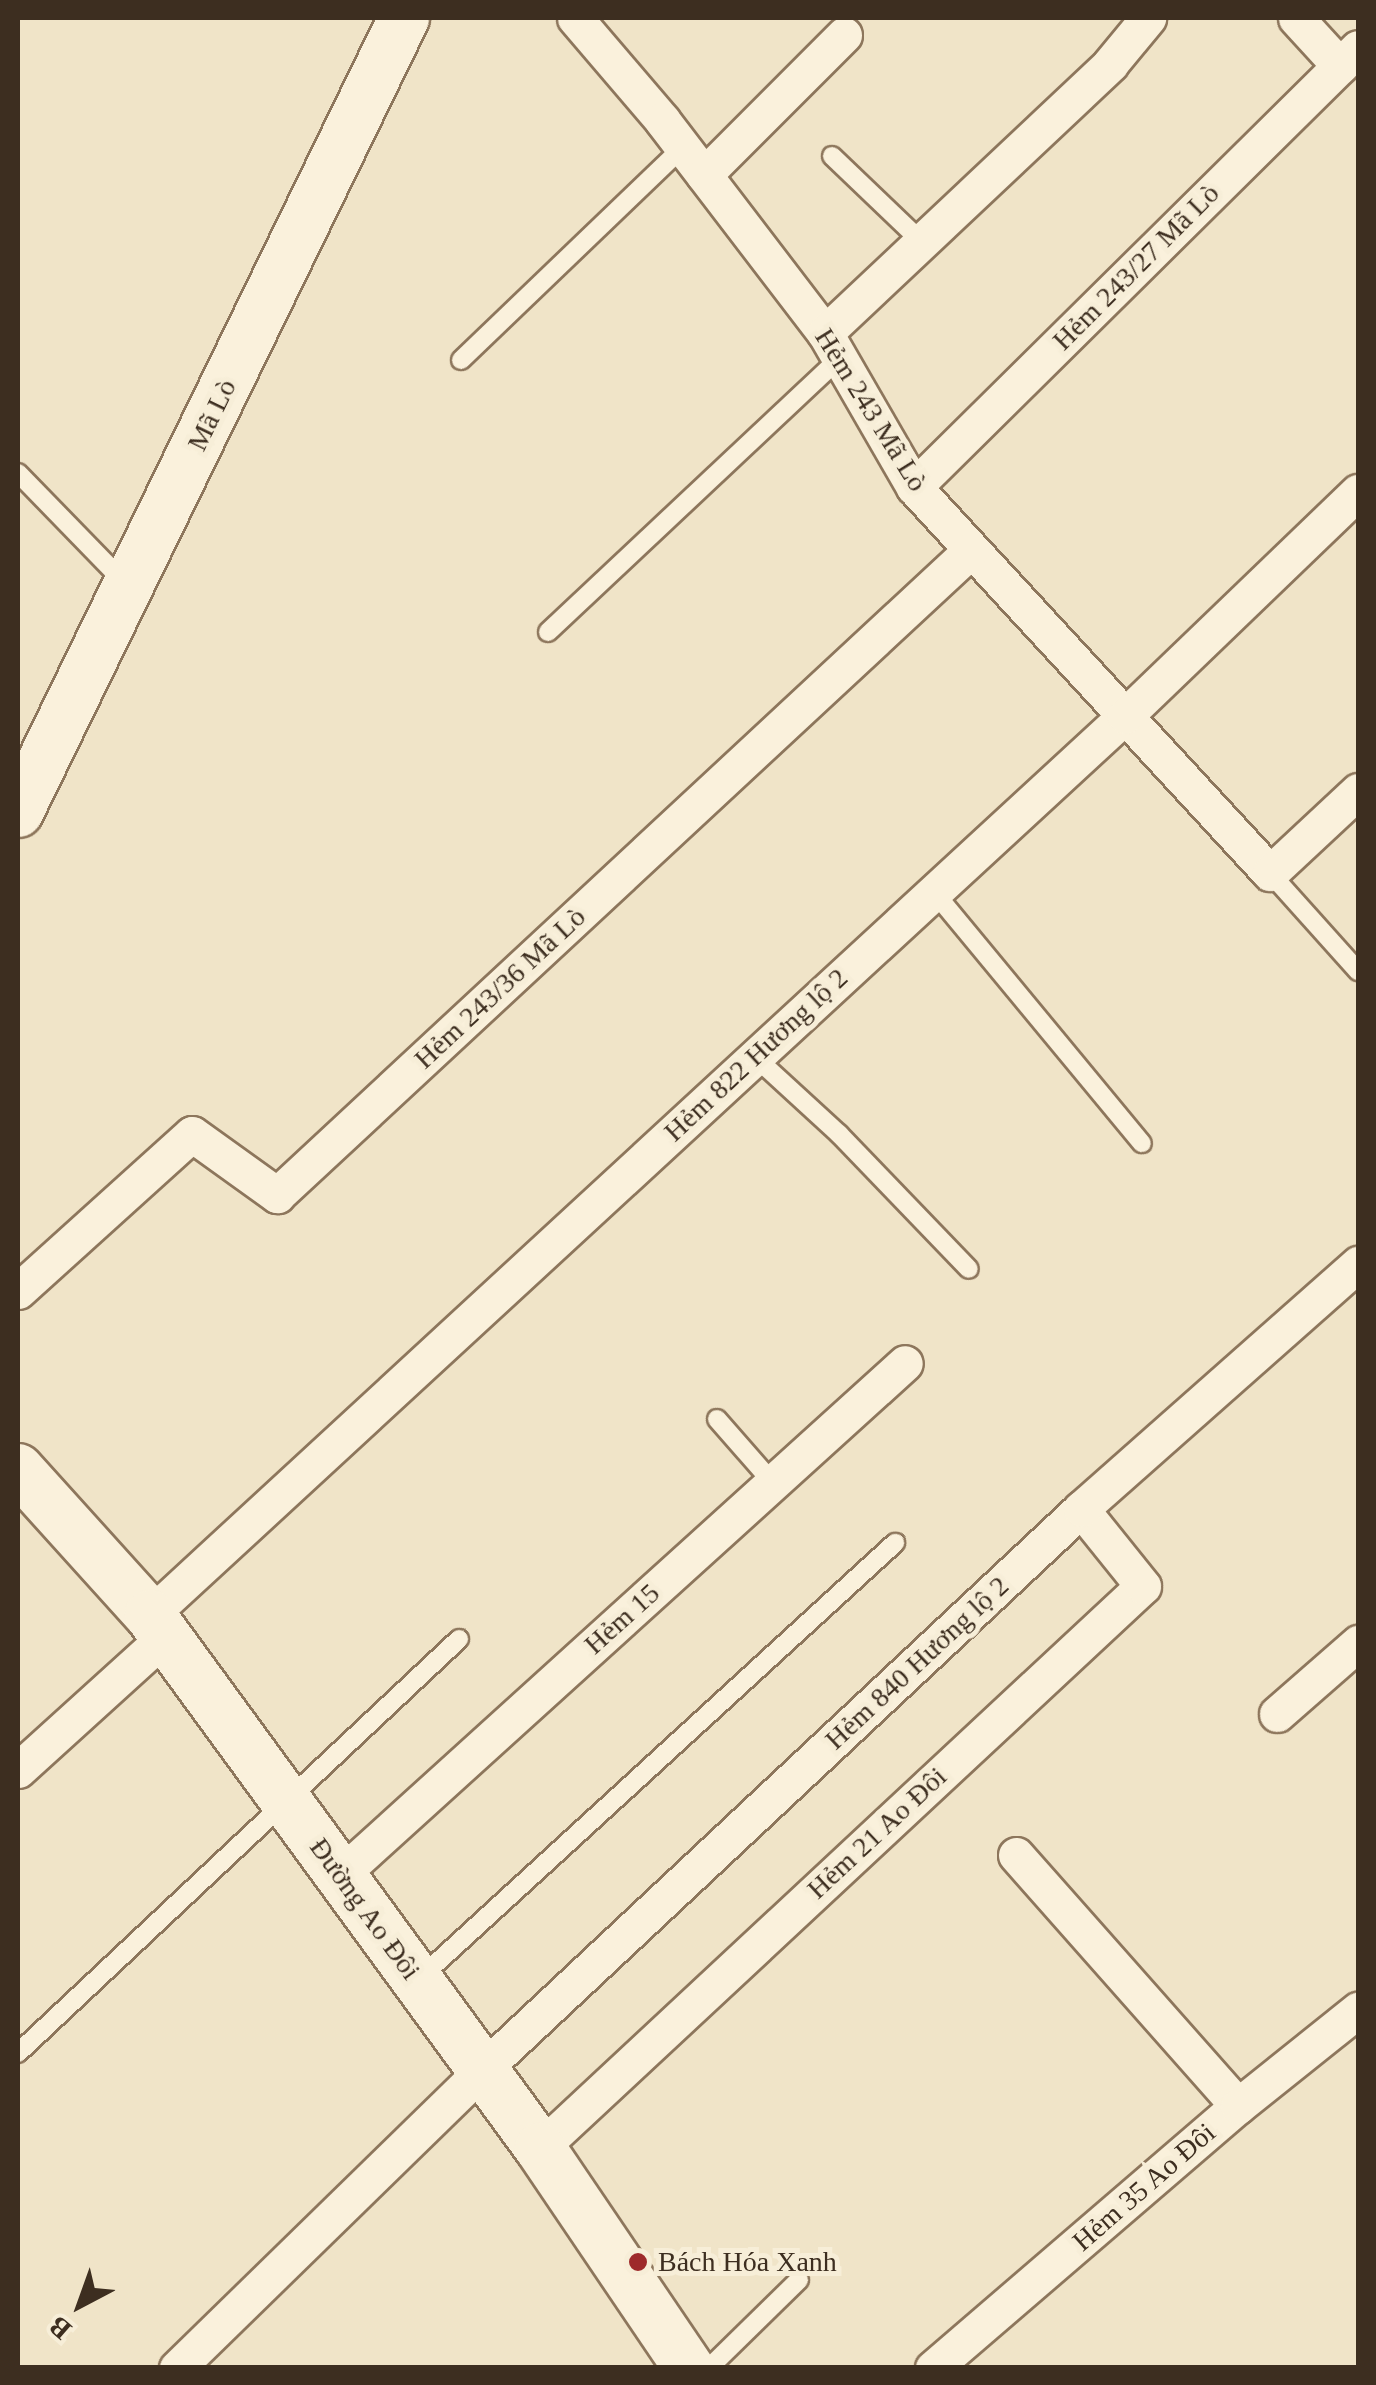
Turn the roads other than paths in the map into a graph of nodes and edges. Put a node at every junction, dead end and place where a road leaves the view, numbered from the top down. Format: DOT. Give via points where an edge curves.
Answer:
graph roads {
  1 [pos="404,18"];
  2 [pos="574,18"];
  3 [pos="1148,18"];
  4 [pos="1296,18"];
  5 [pos="844,35"];
  6 [pos="1349,57"];
  7 [pos="832,156"];
  8 [pos="694,161"];
  9 [pos="922,242"];
  10 [pos="833,346"];
  11 [pos="460,360"];
  12 [pos="18,473"];
  13 [pos="914,486"];
  14 [pos="1358,492"];
  15 [pos="971,550"];
  16 [pos="129,587"];
  17 [pos="548,632"];
  18 [pos="1126,716"];
  19 [pos="1358,792"];
  20 [pos="19,805"];
  21 [pos="1270,872"];
  22 [pos="934,892"];
  23 [pos="1358,972"];
  24 [pos="754,1057"];
  25 [pos="1142,1143"];
  26 [pos="1358,1264"];
  27 [pos="969,1269"];
  28 [pos="18,1291"];
  29 [pos="905,1363"];
  30 [pos="718,1419"];
  31 [pos="18,1469"];
  32 [pos="773,1483"];
  33 [pos="1082,1509"];
  34 [pos="895,1543"];
  35 [pos="158,1625"];
  36 [pos="459,1640"];
  37 [pos="1358,1643"];
  38 [pos="1277,1714"];
  39 [pos="18,1770"];
  40 [pos="286,1801"];
  41 [pos="1016,1855"];
  42 [pos="340,1875"];
  43 [pos="417,1980"];
  44 [pos="1358,2010"];
  45 [pos="18,2053"];
  46 [pos="482,2070"];
  47 [pos="1238,2106"];
  48 [pos="540,2148"];
  49 [pos="798,2280"];
  50 [pos="177,2368"];
  51 [pos="688,2368"];
  52 [pos="709,2368"];
  53 [pos="933,2368"];
  1 -- 16 [label="street, Mã Lò"];
  2 -- 8 [label="street, Hẻm 243 Mã Lò"];
  3 -- 9 [label="street" via="1110,64"];
  4 -- 6 [label="street"];
  5 -- 8 [label="street"];
  6 -- 13 [label="street, Hẻm 243/27 Mã Lò"];
  7 -- 9 [label="lane"];
  8 -- 10 [label="street, Hẻm 243 Mã Lò"];
  8 -- 11 [label="lane"];
  9 -- 10 [label="street"];
  10 -- 13 [label="street, Hẻm 243 Mã Lò"];
  10 -- 17 [label="lane"];
  12 -- 16 [label="lane"];
  13 -- 15 [label="street, Hẻm 243 Mã Lò"];
  14 -- 18 [label="street, Hẻm 822 Hương lộ 2"];
  15 -- 18 [label="street, Hẻm 243 Mã Lò"];
  15 -- 28 [label="street, Hẻm 243/36 Mã Lò" via="277,1195 192,1134"];
  16 -- 20 [label="street, Mã Lò"];
  18 -- 21 [label="street, Hẻm 243 Mã Lò"];
  18 -- 22 [label="street, Hẻm 822 Hương lộ 2"];
  19 -- 21 [label="street"];
  21 -- 23 [label="lane"];
  22 -- 24 [label="street, Hẻm 822 Hương lộ 2"];
  22 -- 25 [label="lane"];
  24 -- 27 [label="lane"];
  24 -- 35 [label="street, Hẻm 822 Hương lộ 2"];
  26 -- 33 [label="street, Hẻm 840 Hương lộ 2"];
  29 -- 32 [label="street, Hẻm 15"];
  30 -- 32 [label="lane"];
  31 -- 35 [label="street, Đường Ao Đôi"];
  32 -- 42 [label="street, Hẻm 15"];
  33 -- 46 [label="street, Hẻm 840 Hương lộ 2"];
  33 -- 48 [label="street, Hẻm 21 Ao Đôi" via="1143,1586"];
  34 -- 43 [label="lane"];
  35 -- 39 [label="street, Hẻm 822 Hương lộ 2"];
  35 -- 40 [label="street, Đường Ao Đôi"];
  36 -- 40 [label="lane"];
  37 -- 38 [label="street"];
  40 -- 42 [label="street, Đường Ao Đôi"];
  40 -- 45 [label="lane"];
  41 -- 47 [label="street"];
  42 -- 43 [label="street, Đường Ao Đôi"];
  43 -- 46 [label="street, Đường Ao Đôi"];
  44 -- 47 [label="street, Hẻm 35 Ao Đôi"];
  46 -- 48 [label="street, Đường Ao Đôi"];
  46 -- 50 [label="street, Hẻm 840 Hương lộ 2"];
  47 -- 53 [label="street, Hẻm 35 Ao Đôi"];
  48 -- 51 [label="street, Đường Ao Đôi"];
  49 -- 52 [label="lane"];
}
